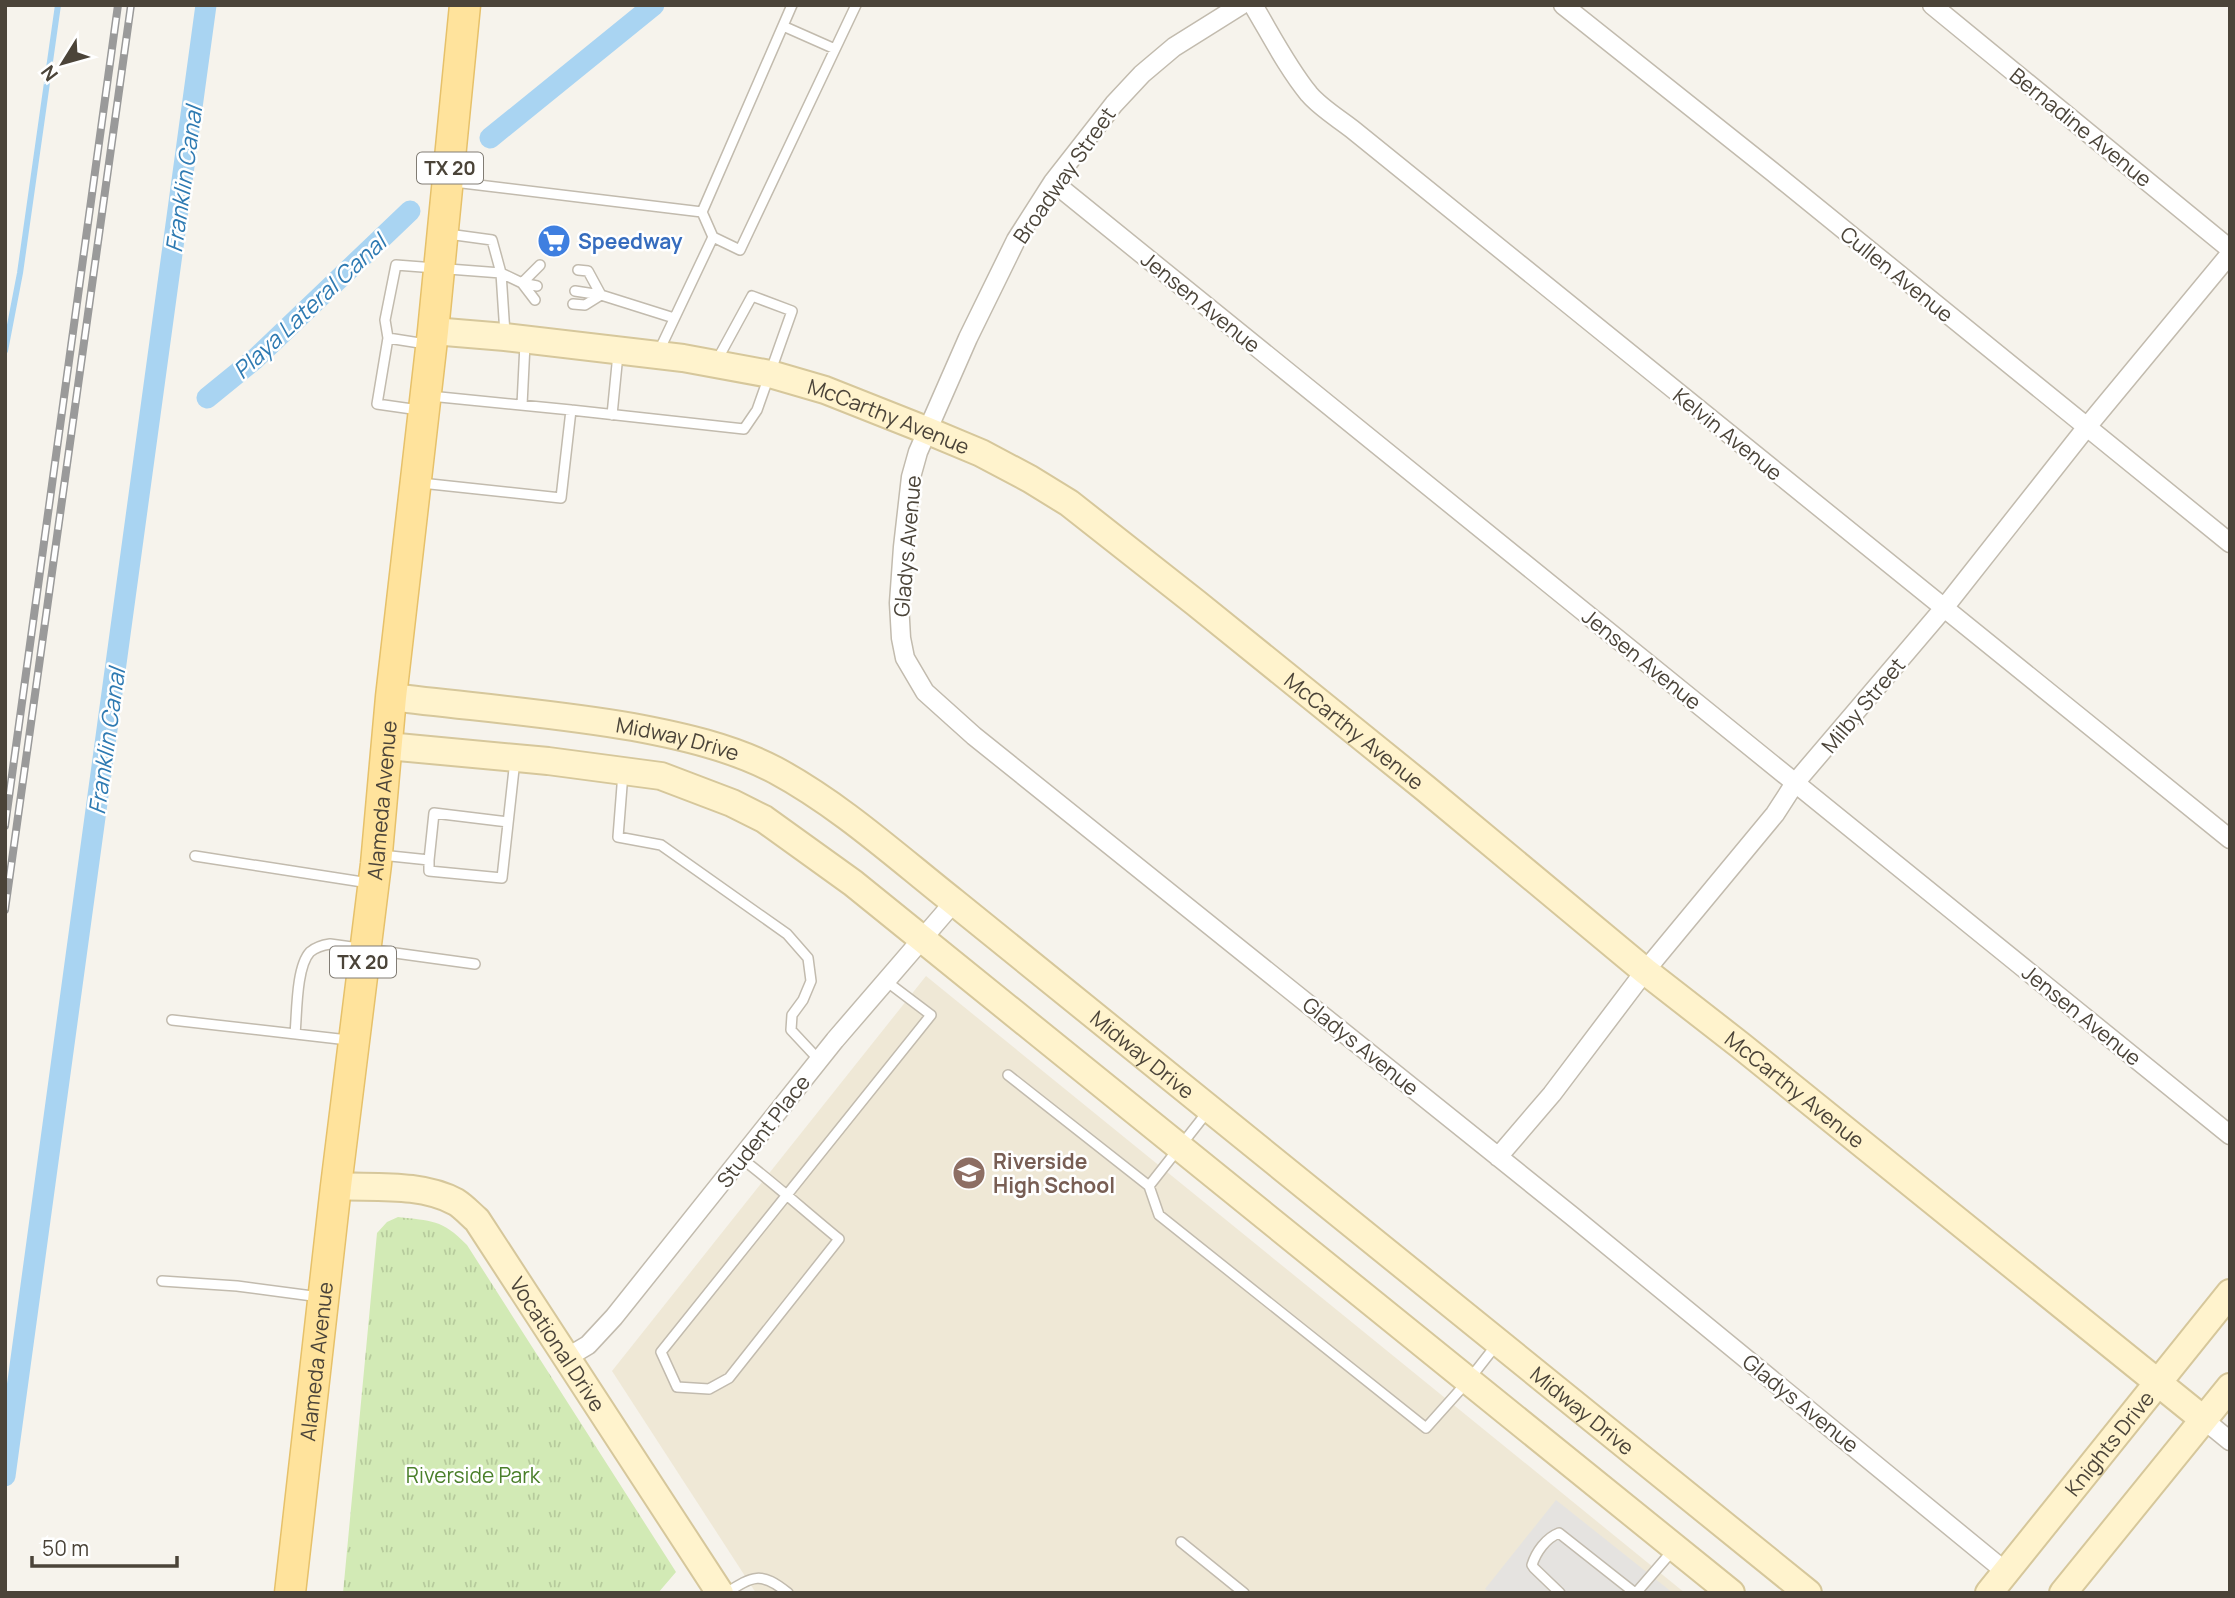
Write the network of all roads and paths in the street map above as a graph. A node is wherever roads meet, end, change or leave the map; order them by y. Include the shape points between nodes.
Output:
1 (465, 5) edge
2 (792, 5) edge
3 (856, 5) edge
4 (1241, 5) edge
5 (1253, 5) edge
6 (1563, 5) edge
7 (1932, 5) edge
8 (783, 26) junction
9 (835, 49) junction
10 (449, 182) junction
11 (1053, 182) junction
12 (702, 212) junction
13 (443, 233) junction
14 (713, 237) junction
15 (2230, 251) edge
16 (540, 265) dead end
17 (439, 269) junction
18 (578, 270) dead end
19 (501, 273) junction
20 (522, 283) junction
21 (537, 286) dead end
22 (575, 291) dead end
23 (601, 295) junction
24 (535, 300) dead end
25 (573, 304) dead end
26 (674, 318) junction
27 (388, 338) junction
28 (432, 338) junction
29 (515, 339) junction
30 (618, 351) junction
31 (657, 355) junction
32 (715, 364) junction
33 (770, 374) junction
34 (425, 403) junction
35 (522, 405) junction
36 (571, 410) junction
37 (612, 415) junction
38 (2086, 428) junction
39 (926, 430) junction
40 (416, 482) junction
41 (2230, 543) edge
42 (1944, 608) junction
43 (391, 697) junction
44 (387, 746) junction
45 (515, 758) junction
46 (624, 771) junction
47 (1796, 783) junction
48 (508, 821) junction
49 (2230, 839) edge
50 (377, 855) junction
51 (195, 856) dead end
52 (429, 860) junction
53 (374, 884) junction
54 (954, 902) junction
55 (922, 941) junction
56 (365, 949) junction
57 (475, 964) dead end
58 (1646, 971) junction
59 (886, 981) junction
60 (172, 1020) dead end
61 (295, 1034) junction
62 (354, 1041) junction
63 (819, 1060) junction
64 (1008, 1075) dead end
65 (1210, 1108) junction
66 (2230, 1135) edge
67 (1178, 1147) junction
68 (1498, 1157) junction
69 (741, 1158) junction
70 (336, 1186) junction
71 (1149, 1186) junction
72 (787, 1196) junction
73 (162, 1281) dead end
74 (2230, 1293) edge
75 (325, 1298) junction
76 (1498, 1342) junction
77 (568, 1357) junction
78 (1468, 1381) junction
79 (2157, 1383) junction
80 (2230, 1387) edge
81 (2203, 1419) junction
82 (2230, 1441) edge
83 (1181, 1542) dead end
84 (1675, 1547) junction
85 (2006, 1572) junction
86 (290, 1593) edge
87 (720, 1593) edge
88 (726, 1593) edge
89 (788, 1593) edge
90 (1244, 1593) edge
91 (1560, 1593) edge
92 (1635, 1593) edge
93 (1731, 1593) edge
94 (1808, 1593) edge
95 (1989, 1593) edge
96 (2063, 1593) edge

1 - 10 main road, Alameda Avenue / TX 20
2 - 8 lane
3 - 9 lane
4 - 11 street, Broadway Street via 1174,47 1142,74
5 - 42 street, Kelvin Avenue via 1292,70 1323,107
6 - 38 street, Cullen Avenue
7 - 15 street, Bernadine Avenue
8 - 9 lane
8 - 12 lane
9 - 14 lane via 740,250
10 - 12 lane
10 - 13 main road, Alameda Avenue / TX 20
11 - 39 street, Broadway Street via 1016,240
11 - 47 street, Jensen Avenue
12 - 14 lane
13 - 17 main road, Alameda Avenue / TX 20
13 - 19 lane via 492,240
14 - 26 lane
15 - 38 street, Milby Street
16 - 20 lane
17 - 19 lane
17 - 27 lane via 396,265 385,320
17 - 28 main road, Alameda Avenue / TX 20
18 - 23 lane via 588,271
19 - 20 lane
19 - 29 lane
20 - 21 lane
20 - 24 lane
22 - 23 lane
23 - 25 lane via 585,305
23 - 26 lane
26 - 31 lane
27 - 28 lane
27 - 34 lane via 377,404
28 - 29 street, McCarthy Avenue
28 - 34 main road, Alameda Avenue / TX 20
29 - 30 street, McCarthy Avenue
29 - 35 lane
30 - 31 street, McCarthy Avenue
30 - 37 lane
31 - 32 street, McCarthy Avenue
32 - 33 street, McCarthy Avenue
32 - 33 lane via 752,296 792,311
33 - 37 lane via 757,410 744,429
33 - 39 street, McCarthy Avenue via 825,390
34 - 35 lane
34 - 40 main road, Alameda Avenue / TX 20
35 - 36 lane
36 - 37 lane
36 - 40 lane via 561,498
38 - 41 street, Cullen Avenue
38 - 42 street, Milby Street
39 - 58 street, McCarthy Avenue via 981,453 1069,503
39 - 68 street, Gladys Avenue via 911,477 899,603 905,657 925,692
40 - 43 main road, Alameda Avenue / TX 20
42 - 47 street, Milby Street
42 - 49 street, Kelvin Avenue
43 - 44 main road, Alameda Avenue / TX 20
43 - 54 street, Midway Drive via 596,721 722,748 816,794
44 - 45 street, Midway Drive
44 - 50 main road, Alameda Avenue / TX 20
45 - 46 street, Midway Drive
45 - 48 lane
46 - 55 street, Midway Drive via 661,776 764,819
46 - 63 lane via 618,837 661,845 787,934 808,958 811,981 792,1015 791,1030
47 - 58 street, Milby Street
47 - 66 street, Jensen Avenue
48 - 52 lane via 434,813
48 - 52 lane via 502,878 429,871
50 - 52 lane
50 - 53 main road, Alameda Avenue / TX 20
51 - 53 lane
53 - 56 main road, Alameda Avenue / TX 20
54 - 55 street, Student Place
54 - 65 street, Midway Drive
55 - 59 street, Student Place
55 - 67 street, Midway Drive
56 - 57 lane
56 - 61 lane via 330,944 312,950 301,975
56 - 62 main road, Alameda Avenue / TX 20
58 - 68 street, Milby Street
58 - 79 street, McCarthy Avenue
59 - 63 street, Student Place
59 - 72 lane via 931,1015
60 - 61 lane
61 - 62 lane
62 - 70 main road, Alameda Avenue / TX 20
63 - 69 street, Student Place
64 - 71 lane
65 - 67 lane
65 - 76 street, Midway Drive
67 - 71 lane
67 - 78 street, Midway Drive
68 - 85 street, Gladys Avenue
69 - 72 lane
69 - 77 street, Student Place via 614,1317 588,1345
70 - 75 main road, Alameda Avenue / TX 20
70 - 77 street, Vocational Drive via 421,1191 458,1204 477,1220
71 - 78 lane via 1159,1215 1426,1428
72 - 72 lane via 661,1352 677,1387 709,1389 729,1378 839,1239
73 - 75 lane
74 - 79 street, Knights Drive
75 - 86 main road, Alameda Avenue / TX 20
76 - 78 lane
76 - 94 street, Midway Drive
77 - 87 street, Vocational Drive
78 - 84 street, Midway Drive
79 - 81 street, McCarthy Avenue
79 - 85 street, Knights Drive
80 - 81 street
81 - 82 street
81 - 96 street
83 - 90 lane
84 - 92 lane
84 - 93 street, Midway Drive
85 - 95 street, Knights Drive
88 - 89 lane via 753,1577 771,1579
91 - 92 lane via 1532,1565 1542,1547 1559,1533

